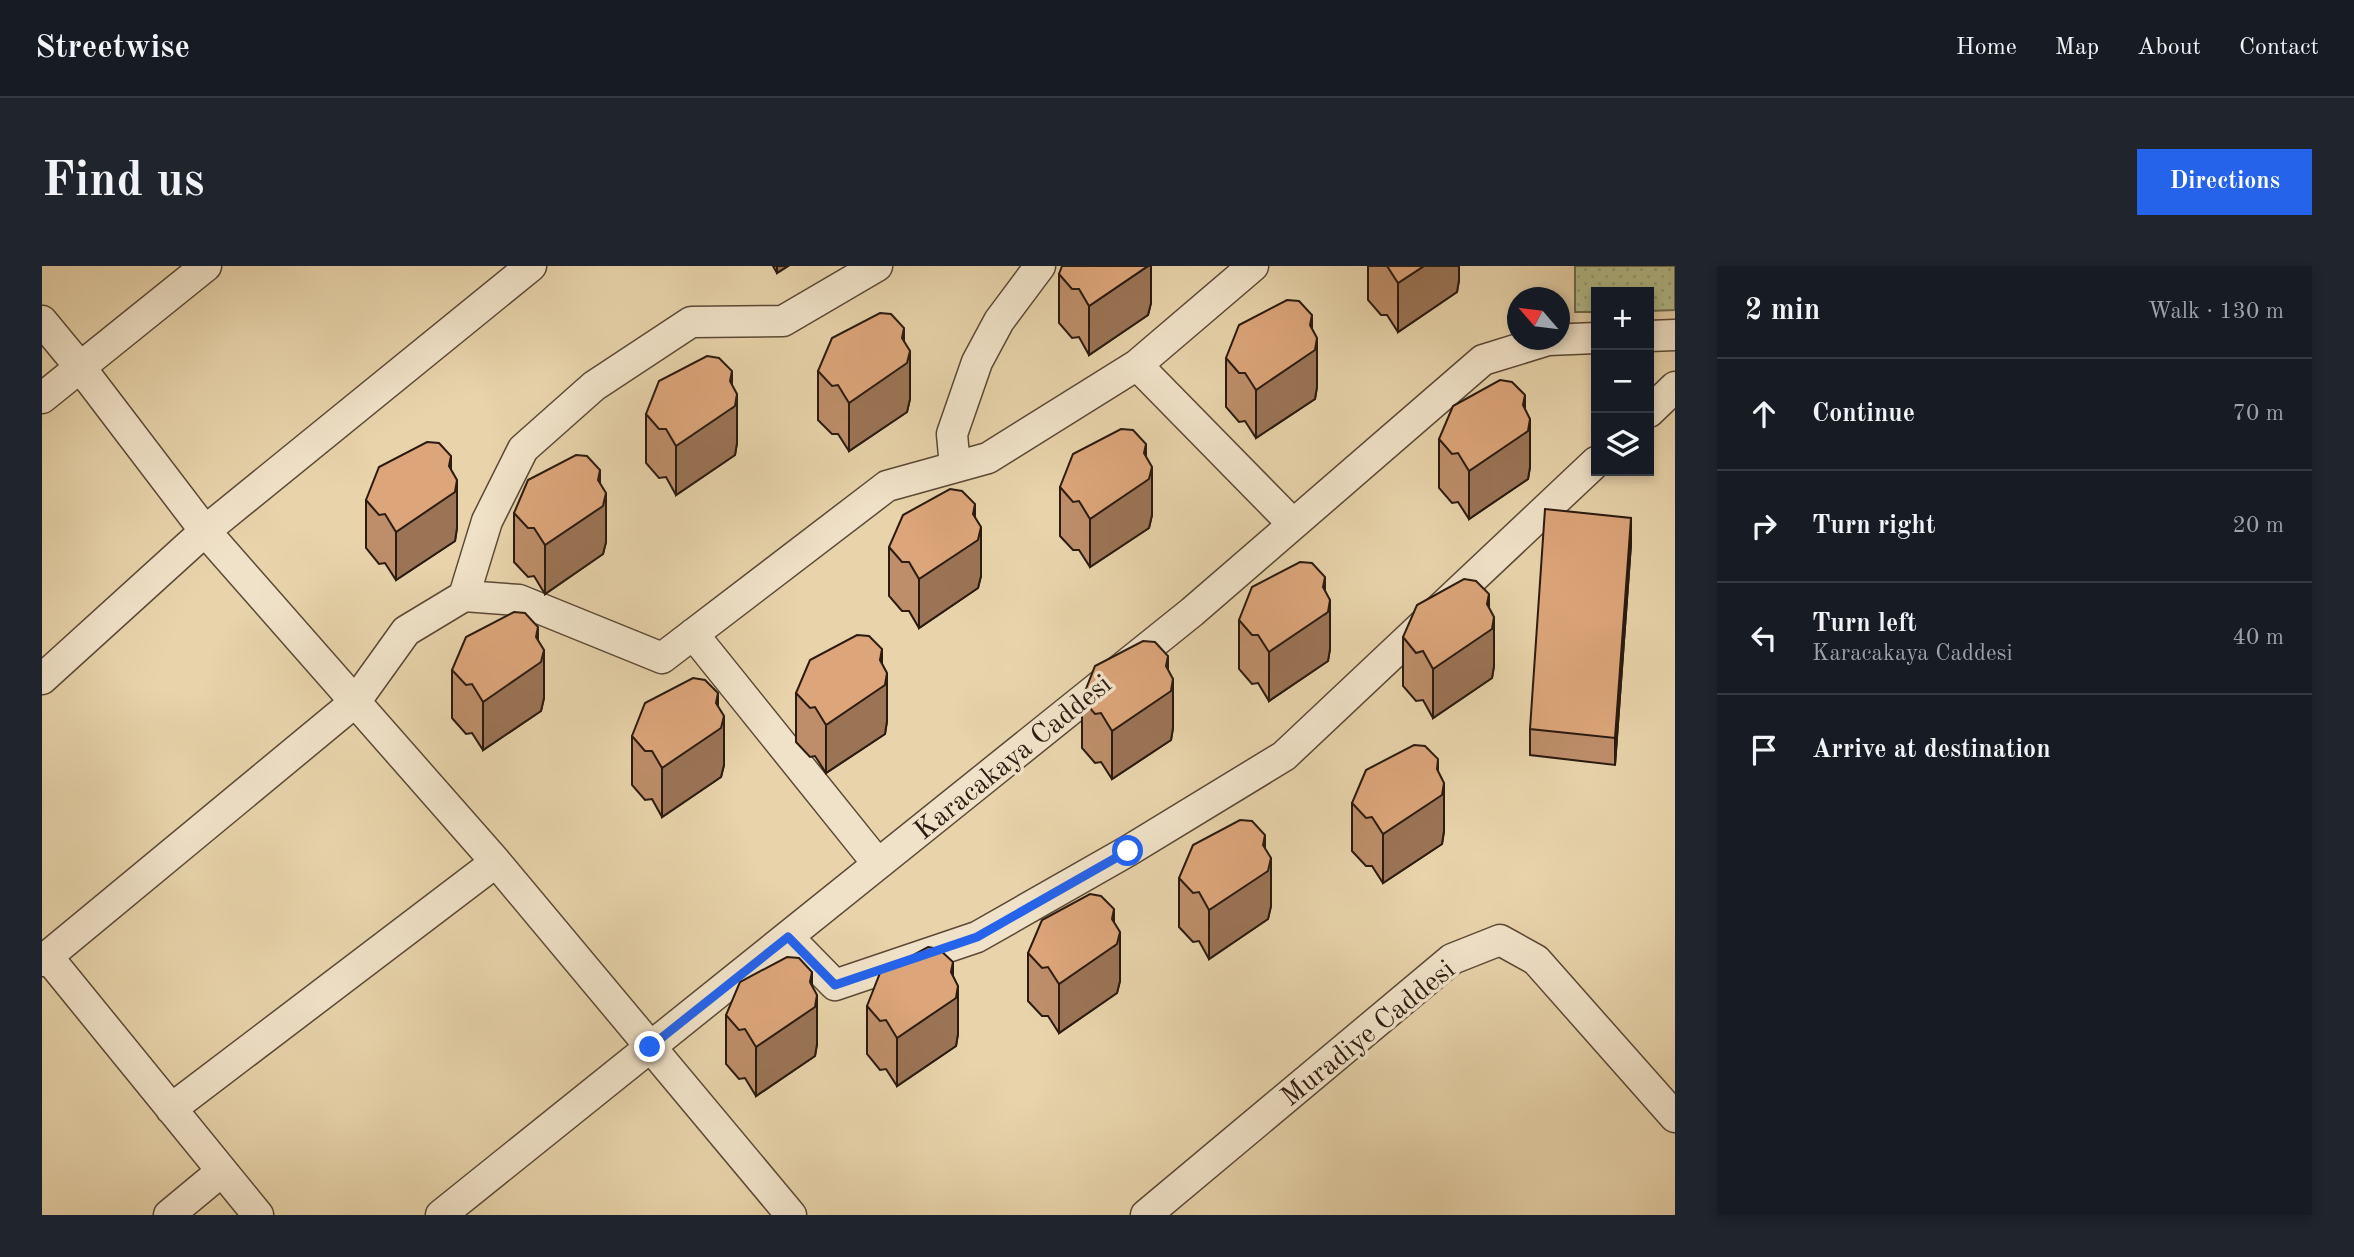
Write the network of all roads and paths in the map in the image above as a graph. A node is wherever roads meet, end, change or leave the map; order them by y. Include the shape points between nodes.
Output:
1 (206, 266) edge
2 (531, 266) edge
3 (877, 266) edge
4 (1040, 266) edge
5 (1253, 266) edge
6 (42, 321) edge
7 (1675, 335) edge
8 (1654, 336) edge
9 (1591, 338) edge
10 (1137, 365) junction
11 (80, 367) junction
12 (1675, 387) edge
13 (42, 398) edge
14 (1654, 407) edge
15 (955, 467) junction
16 (1591, 467) edge
17 (1293, 524) junction
18 (205, 531) junction
19 (464, 596) junction
20 (693, 634) junction
21 (42, 679) edge
22 (355, 702) junction
23 (496, 862) junction
24 (878, 864) junction
25 (788, 937) junction
26 (45, 959) edge
27 (650, 1047) junction
28 (171, 1109) junction
29 (1675, 1117) edge
30 (222, 1171) junction
31 (169, 1215) edge
32 (258, 1215) edge
33 (441, 1215) edge
34 (790, 1215) edge
35 (1146, 1215) edge

1 - 11 street
2 - 18 street
3 - 19 street via 783,321 691,321 594,386 523,449 487,521
4 - 15 street via 999,321 977,362 953,434
5 - 10 street
6 - 11 street
7 - 8 street
9 - 17 street, Karacakaya Caddesi via 1548,340 1483,360
10 - 15 street via 988,458
10 - 17 street
11 - 13 street
11 - 18 street
12 - 14 street
15 - 20 street via 887,486
16 - 25 street via 1284,756 1128,851 977,937 835,985
17 - 24 street, Karacakaya Caddesi via 1192,612
18 - 21 street
18 - 22 street
19 - 20 street via 519,600 662,658
19 - 22 street via 406,631
20 - 24 street
22 - 23 street
22 - 26 street
23 - 27 street
23 - 28 street
24 - 25 street, Karacakaya Caddesi
25 - 27 street, Karacakaya Caddesi
26 - 28 street
27 - 33 street, Karacakaya Caddesi
27 - 34 street
28 - 30 street
29 - 35 street, Muradiye Caddesi via 1536,960 1500,940 1451,959
30 - 31 street
30 - 32 street

